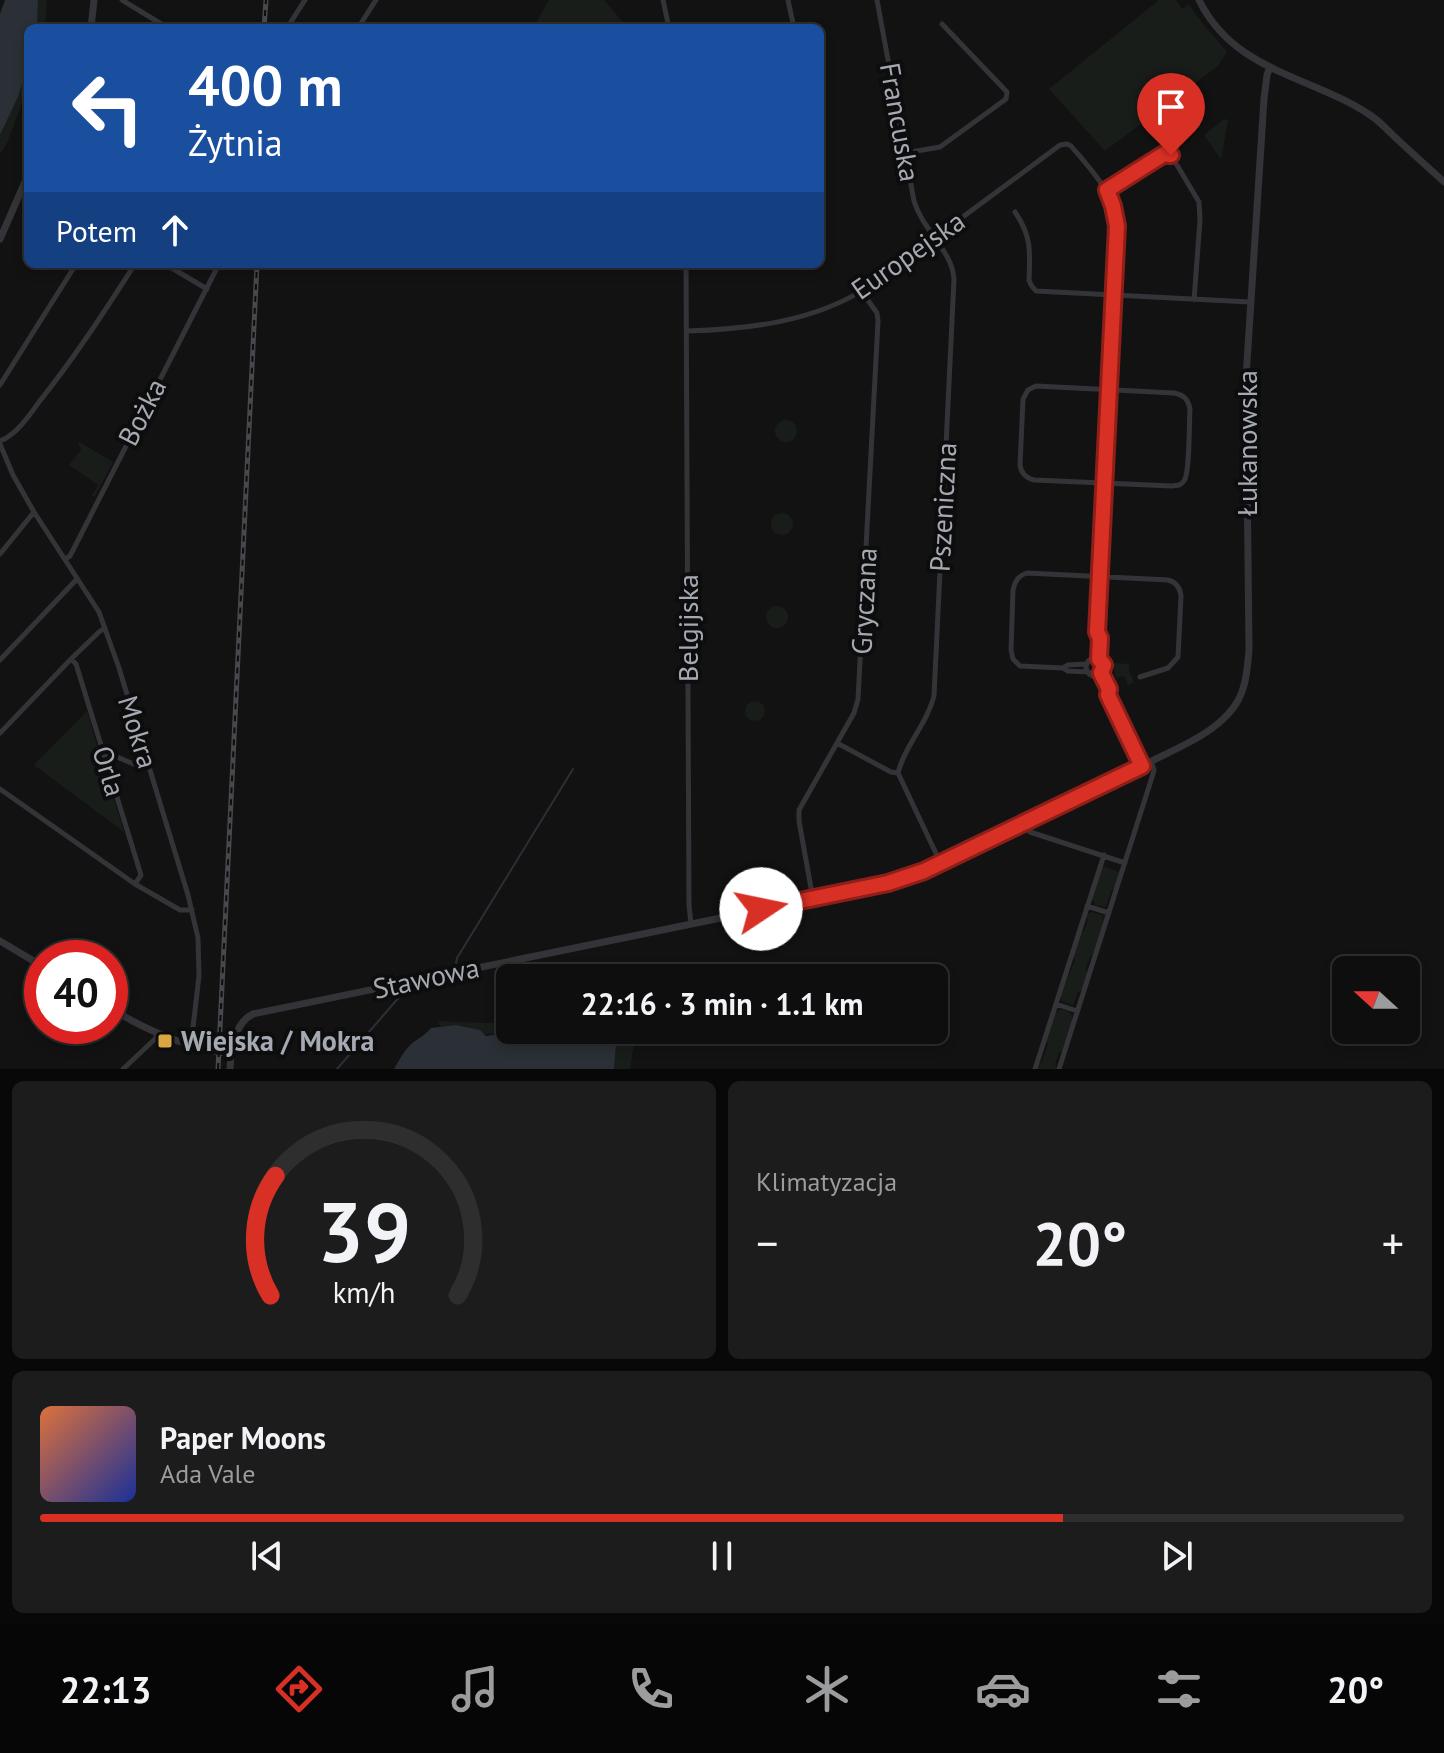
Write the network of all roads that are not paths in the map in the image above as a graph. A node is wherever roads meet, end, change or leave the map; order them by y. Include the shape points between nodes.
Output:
1 (94, 0) edge
2 (122, 0) edge
3 (305, 0) edge
4 (376, 0) edge
5 (663, 0) edge
6 (788, 0) edge
7 (877, 0) edge
8 (1199, 0) edge
9 (91, 24) edge
10 (161, 24) edge
11 (290, 24) edge
12 (361, 24) edge
13 (668, 24) edge
14 (793, 24) edge
15 (942, 24) dead end
16 (1270, 67) junction
17 (905, 153) junction
18 (1444, 182) edge
19 (24, 190) edge
20 (1107, 190) junction
21 (1015, 212) dead end
22 (0, 239) edge
23 (934, 239) junction
24 (132, 268) edge
25 (172, 268) edge
26 (217, 268) edge
27 (686, 268) edge
28 (73, 269) dead end
29 (207, 289) junction
30 (862, 292) junction
31 (1114, 296) junction
32 (1194, 300) junction
33 (1250, 302) junction
34 (687, 331) junction
35 (0, 385) edge
36 (1109, 390) junction
37 (0, 443) edge
38 (1105, 483) junction
39 (34, 512) junction
40 (0, 554) edge
41 (65, 559) junction
42 (1100, 576) junction
43 (77, 579) junction
44 (105, 628) junction
45 (71, 659) junction
46 (1096, 659) junction
47 (0, 660) edge
48 (1087, 664) junction
49 (1063, 668) junction
50 (1095, 674) junction
51 (1140, 677) dead end
52 (0, 733) edge
53 (837, 743) junction
54 (103, 751) junction
55 (1146, 764) junction
56 (148, 766) junction
57 (898, 773) junction
58 (0, 789) edge
59 (1024, 823) junction
60 (1104, 855) junction
61 (1125, 863) junction
62 (941, 864) junction
63 (135, 884) junction
64 (813, 899) junction
65 (1087, 906) junction
66 (192, 910) junction
67 (1109, 913) junction
68 (691, 924) junction
69 (0, 941) edge
70 (24, 955) edge
71 (1056, 1004) junction
72 (1077, 1011) junction
73 (128, 1017) edge
74 (158, 1033) junction
75 (190, 1045) junction
76 (231, 1054) junction
77 (123, 1069) edge
78 (230, 1069) edge
79 (1035, 1069) edge
80 (1059, 1069) edge

1 - 9 street
2 - 10 street
3 - 11 street
4 - 12 street
5 - 13 street
6 - 14 street
7 - 17 street, Francuska
8 - 16 street via 1232,44
15 - 17 street via 1007,92 1006,99 940,147
16 - 18 street via 1374,117
16 - 33 street, Łukanowska
17 - 23 street, Francuska via 916,209
19 - 22 street
20 - 23 street, Europejska via 1064,144
20 - 31 street via 1117,226
20 - 32 street via 1164,154 1173,158 1199,202
21 - 31 street via 1026,228 1029,280 1036,291
23 - 30 street, Europejska
23 - 57 street, Pszeniczna via 951,262 954,279 934,696
24 - 37 street via 76,355
25 - 29 street
26 - 29 street, Bożka
27 - 34 street, Belgijska
28 - 35 street
29 - 41 street, Bożka
30 - 34 street, Europejska via 764,326
30 - 53 street, Gryczana via 878,321 858,699
31 - 32 street
31 - 36 street
32 - 33 street
33 - 55 street, Łukanowska via 1245,685 1217,725
34 - 68 street, Belgijska
36 - 38 street
36 - 38 street via 1177,393 1190,409 1182,483
36 - 38 street via 1030,389 1023,399 1020,465 1034,480
37 - 39 street, Mokra
38 - 42 street
39 - 40 street
39 - 41 street, Mokra
41 - 43 street, Mokra
42 - 46 street
42 - 49 street via 1027,573 1016,581 1013,659 1020,666
42 - 51 street via 1168,580 1180,591 1178,657 1168,668
43 - 44 street, Mokra
43 - 47 street
44 - 45 street
44 - 56 street, Mokra
45 - 52 street
45 - 54 street, Orla
46 - 48 street
46 - 50 street via 1104,665
48 - 49 street
48 - 50 street
49 - 50 street
50 - 55 street
53 - 57 street
53 - 64 street, Gryczana via 799,813
54 - 56 street
54 - 63 street, Orla via 141,875
55 - 59 street, Stawowa
55 - 61 street via 1154,770
56 - 66 street, Mokra
57 - 62 street
58 - 63 street
59 - 60 street via 1030,832
59 - 62 street, Stawowa
60 - 61 street
60 - 65 street
61 - 67 street
62 - 64 street, Stawowa via 888,883
63 - 66 street via 180,910
64 - 68 street, Stawowa
65 - 67 street
65 - 71 street
66 - 75 street, Mokra via 200,969
67 - 72 street
68 - 76 street, Stawowa via 253,1014 241,1024
69 - 70 street
71 - 72 street
71 - 79 street
72 - 80 street
73 - 74 street
74 - 75 street
74 - 77 street
75 - 76 street
76 - 78 street, Stawowa

